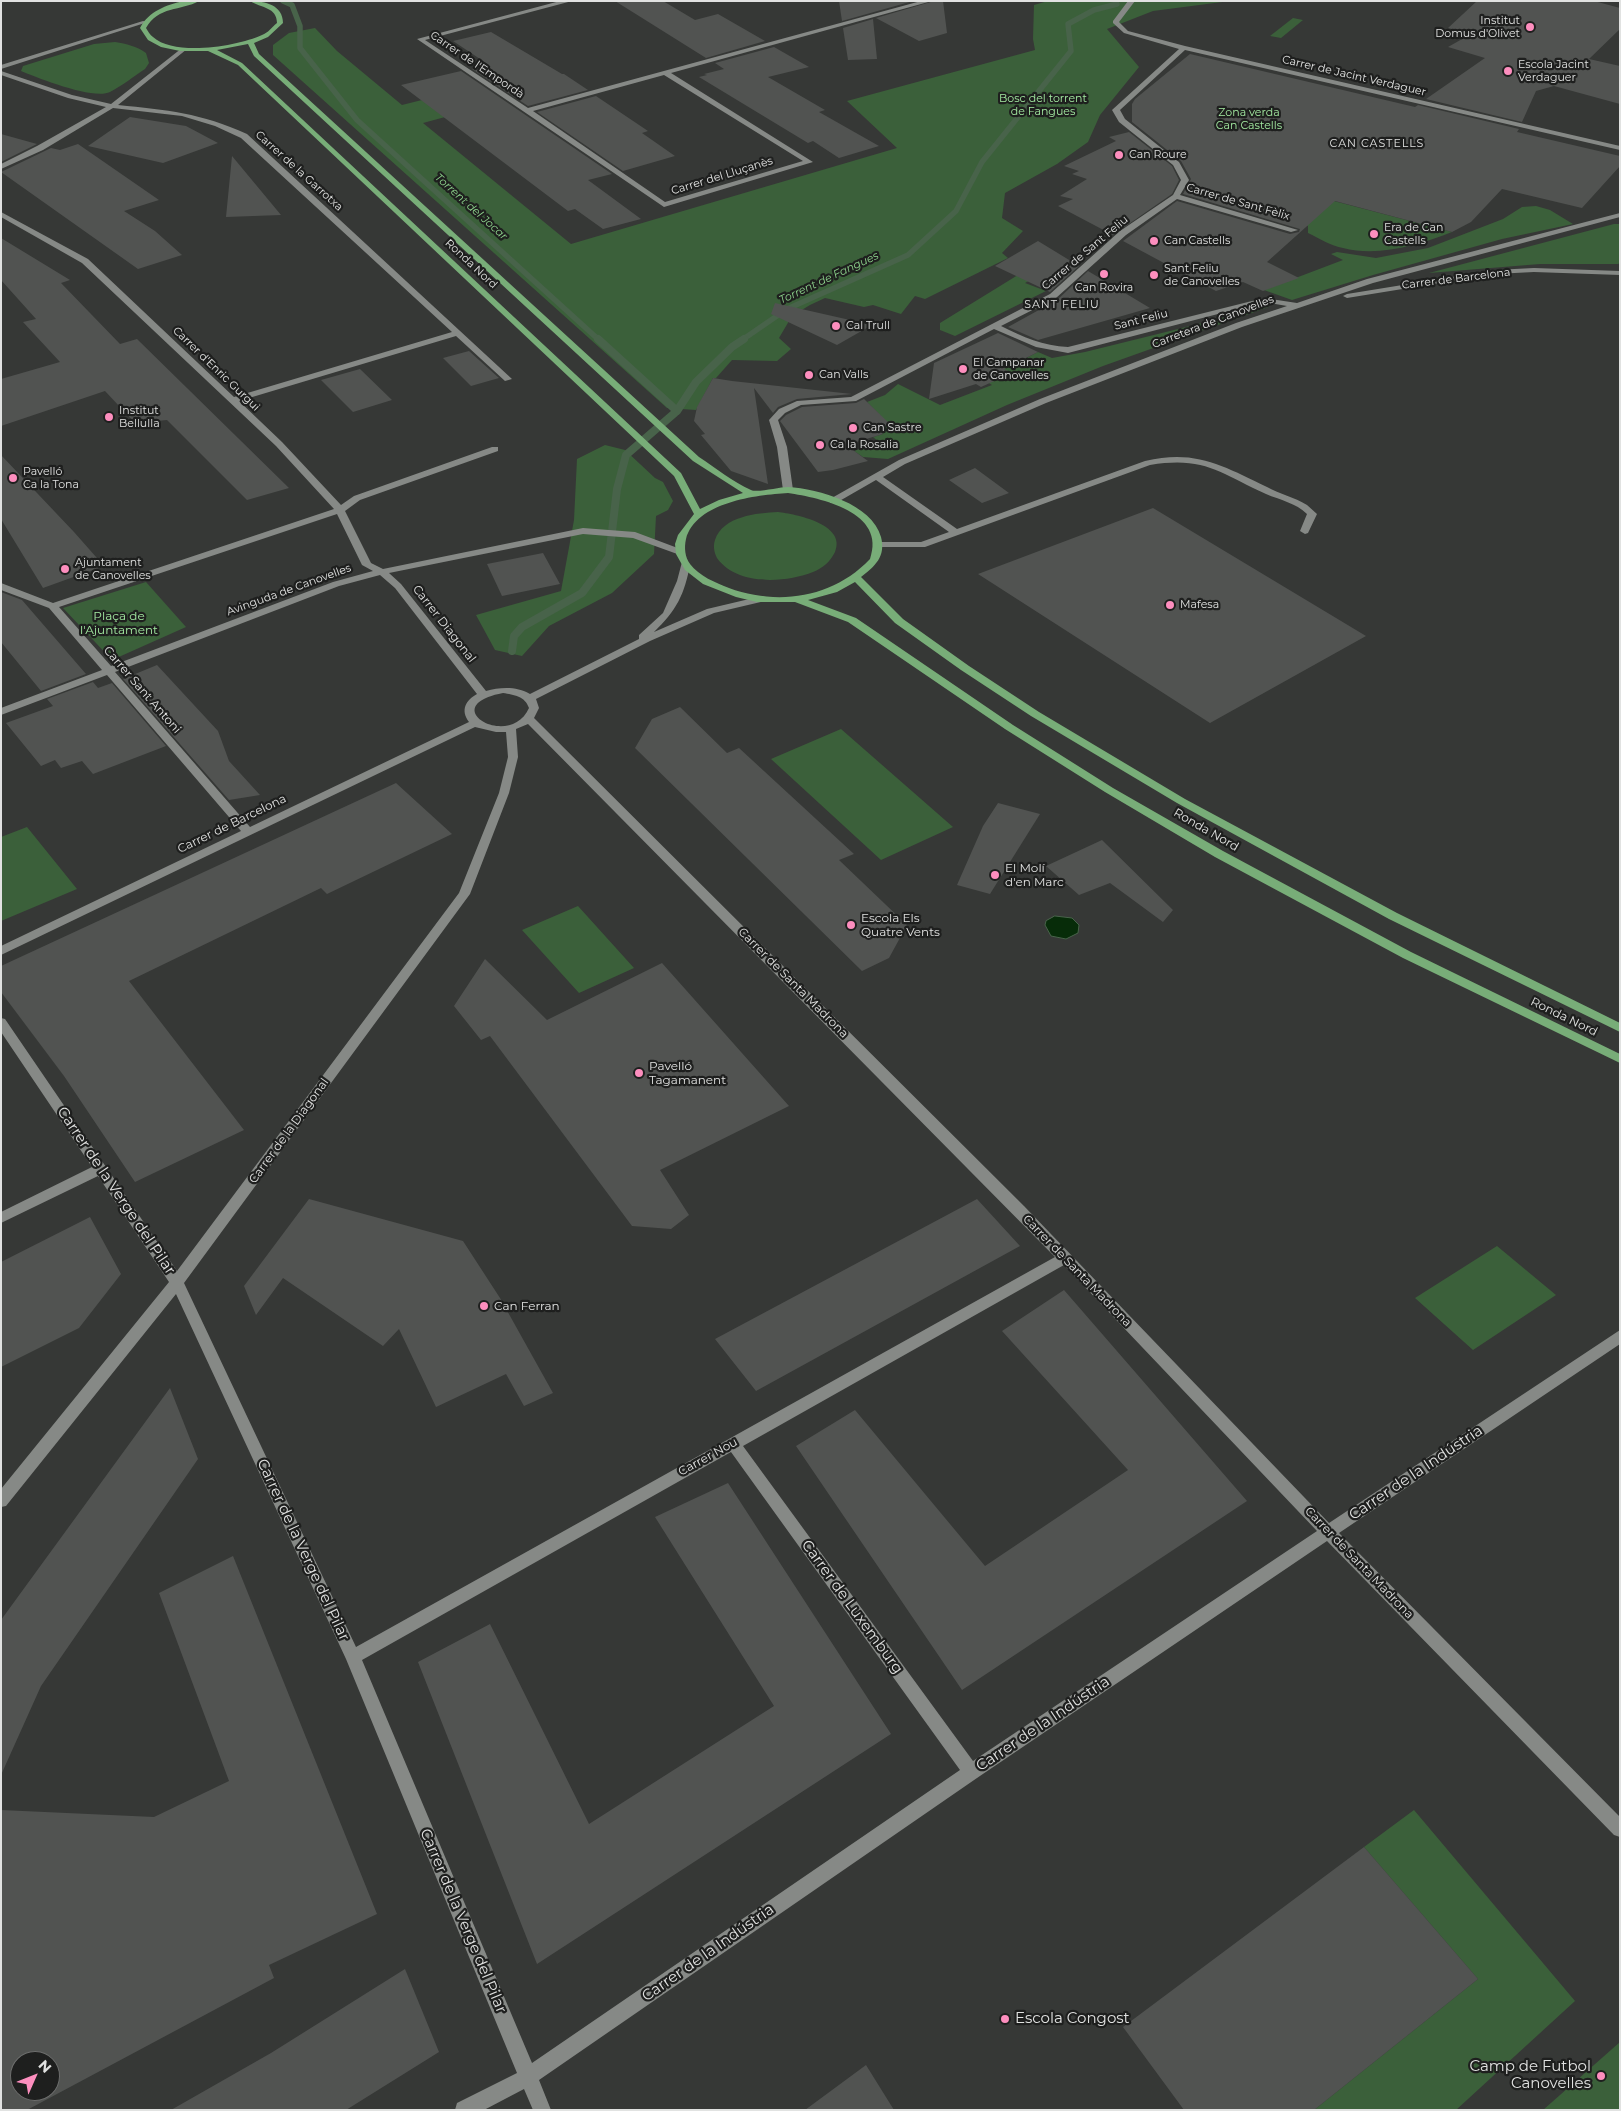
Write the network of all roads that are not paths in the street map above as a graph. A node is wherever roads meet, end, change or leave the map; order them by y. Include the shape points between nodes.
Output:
1 (164, 1) edge
2 (196, 1) edge
3 (569, 1) edge
4 (929, 1) edge
5 (1132, 1) edge
6 (258, 2) edge
7 (164, 10) junction
8 (145, 22) junction
9 (250, 42) junction
10 (184, 48) junction
11 (1184, 48) junction
12 (210, 49) junction
13 (1, 67) edge
14 (666, 72) junction
15 (1, 73) edge
16 (112, 106) junction
17 (527, 110) junction
18 (1620, 148) edge
19 (1, 167) edge
20 (1176, 196) junction
21 (1, 214) edge
22 (1620, 215) edge
23 (1294, 230) dead end
24 (1620, 273) edge
25 (1295, 305) junction
26 (994, 326) junction
27 (456, 332) junction
28 (508, 380) dead end
29 (232, 400) junction
30 (495, 449) dead end
31 (876, 476) junction
32 (788, 490) junction
33 (751, 494) junction
34 (833, 501) junction
35 (340, 510) junction
36 (698, 514) junction
37 (1305, 531) dead end
38 (956, 533) junction
39 (877, 545) junction
40 (680, 552) junction
41 (686, 564) junction
42 (382, 572) junction
43 (856, 578) junction
44 (1, 586) edge
45 (762, 600) junction
46 (795, 600) junction
47 (52, 606) junction
48 (634, 645) junction
49 (109, 671) junction
50 (484, 695) junction
51 (530, 698) junction
52 (1, 712) edge
53 (529, 719) junction
54 (475, 723) junction
55 (511, 728) junction
56 (248, 832) junction
57 (1, 951) edge
58 (1, 1022) edge
59 (1620, 1028) edge
60 (1620, 1059) edge
61 (100, 1169) junction
62 (1, 1218) edge
63 (1065, 1258) junction
64 (177, 1282) junction
65 (1620, 1336) edge
66 (733, 1443) junction
67 (1, 1501) edge
68 (1328, 1532) junction
69 (353, 1657) junction
70 (971, 1772) junction
71 (1620, 1829) edge
72 (528, 2077) junction
73 (464, 2110) edge
74 (542, 2110) edge

1 - 7 main road
2 - 7 main road
3 - 17 street, Carrer de l'Empordà via 420,39
4 - 14 street
5 - 11 street, Carrer de Jacint Verdaguer via 1114,22 1126,32
6 - 9 main road via 275,9 280,23 268,35
7 - 8 main road
8 - 10 main road via 145,36 156,43
8 - 13 street
9 - 12 main road
9 - 33 main road, Ronda Nord via 256,55 696,459
10 - 12 main road
10 - 16 street
11 - 18 street, Carrer de Jacint Verdaguer
11 - 20 street via 1116,110 1122,120 1176,164 1185,180
12 - 36 main road, Ronda Nord via 240,64 678,475
14 - 17 street
14 - 17 street, Carrer del Lluçanès via 809,162 664,205
15 - 16 street, Carrer de la Garrotxa via 70,97
16 - 19 street
16 - 27 street, Carrer de la Garrotxa via 182,114 218,124 244,136
20 - 23 street, Carrer de Sant Fèlix
20 - 26 street, Carrer de Sant Feliu via 1123,233 1053,296
21 - 29 street, Carrer d'Enric Gurgui via 85,261
22 - 25 street, Carretera de Canovelles via 1370,281
24 - 25 street, Carrer de Barcelona via 1495,272
25 - 26 street, Sant Feliu via 1264,300 1068,350 1038,346
25 - 31 street, Carretera de Canovelles via 1043,401
26 - 32 street, Carrer de Sant Feliu via 854,399 793,403 782,409 772,420 782,447
27 - 28 street, Carrer de la Garrotxa
27 - 29 street
29 - 35 street, Carrer d'Enric Gurgui via 279,444
30 - 35 street via 357,498
31 - 34 street, Carretera de Canovelles
31 - 38 street
32 - 33 main road
32 - 34 main road
33 - 36 main road via 720,502
34 - 39 main road via 843,503 865,518 877,536
35 - 42 street, Carrer d'Enric Gurgui via 367,565
35 - 47 street
36 - 40 main road via 683,533
37 - 38 street via 1312,514 1307,508 1225,469 1204,462 1170,459 1148,463
38 - 39 street via 922,546
39 - 43 main road via 874,561
40 - 41 main road
40 - 42 street, Avinguda de Canovelles via 630,534 583,531
41 - 45 main road via 705,582 733,594
41 - 48 street via 682,582 667,614
42 - 49 street, Avinguda de Canovelles via 336,584
42 - 50 street, Carrer Diagonal via 398,586
43 - 46 main road via 832,592
43 - 59 main road, Ronda Nord via 899,621 965,668 1181,801 1392,916
44 - 47 street, Carrer Sant Antoni
45 - 46 main road
45 - 48 street via 711,611
46 - 60 main road, Ronda Nord via 852,620 1009,727 1219,854 1407,955
47 - 49 street, Carrer Sant Antoni
48 - 51 street
49 - 52 street, Avinguda de Canovelles
49 - 56 street, Carrer Sant Antoni
50 - 51 street via 503,690
50 - 54 street via 470,706 470,717
51 - 53 street via 534,711
53 - 55 street
53 - 63 street, Carrer de Santa Madrona
54 - 55 street via 492,729
54 - 56 street, Carrer de Barcelona
55 - 64 street, Carrer de la Diagonal via 513,757 504,794 464,894
56 - 57 street, Carrer de Barcelona
58 - 61 street, Carrer de la Verge del Pilar
61 - 62 street
61 - 64 street, Carrer de la Verge del Pilar
63 - 66 street, Carrer Nou
63 - 68 street, Carrer de Santa Madrona
64 - 67 street, Carrer de la Diagonal
64 - 69 street, Carrer de la Verge del Pilar
65 - 68 street, Carrer de la Indústria
66 - 69 street, Carrer Nou
66 - 70 street, Carrer de Luxemburg
68 - 70 street, Carrer de la Indústria
68 - 71 street, Carrer de Santa Madrona
69 - 72 street, Carrer de la Verge del Pilar
70 - 72 street, Carrer de la Indústria
72 - 73 street, Carrer de la Indústria
72 - 74 street, Carrer de la Verge del Pilar

